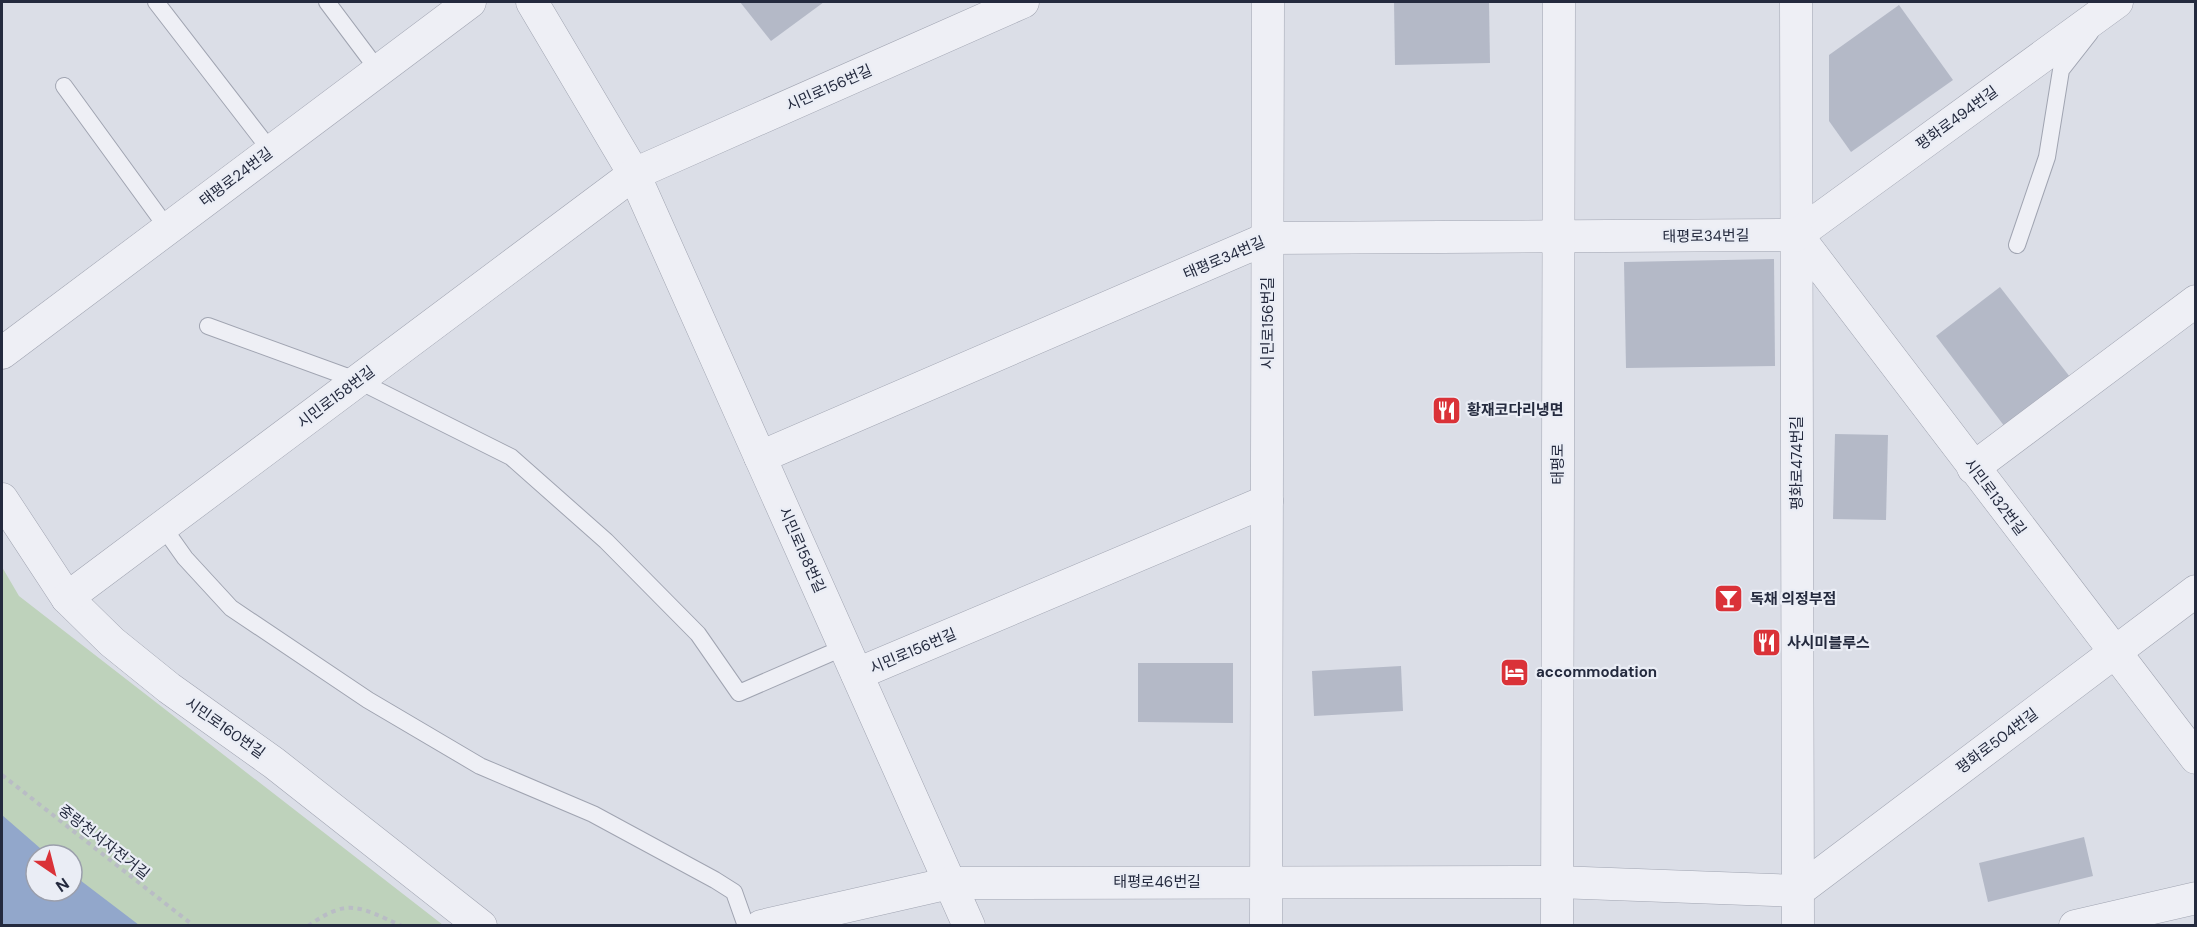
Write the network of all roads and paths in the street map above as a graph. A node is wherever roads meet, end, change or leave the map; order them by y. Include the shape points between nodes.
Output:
1 (156, 2) edge
2 (327, 2) edge
3 (470, 2) edge
4 (532, 2) edge
5 (1023, 2) edge
6 (1268, 2) edge
7 (1559, 2) edge
8 (1796, 2) edge
9 (2114, 2) edge
10 (378, 70) junction
11 (64, 86) dead end
12 (271, 151) junction
13 (634, 174) junction
14 (168, 229) junction
15 (1797, 235) junction
16 (1559, 237) junction
17 (1268, 238) junction
18 (2017, 245) dead end
19 (2196, 301) edge
20 (207, 326) dead end
21 (2, 353) edge
22 (358, 381) junction
23 (760, 457) junction
24 (1973, 468) junction
25 (2, 499) edge
26 (1267, 501) junction
27 (163, 527) junction
28 (2196, 591) edge
29 (67, 598) junction
30 (2115, 653) junction
31 (851, 661) junction
32 (2196, 758) edge
33 (2, 775) edge
34 (1267, 882) junction
35 (1557, 882) junction
36 (950, 883) junction
37 (1798, 891) junction
38 (2196, 898) edge
39 (2134, 919) edge
40 (793, 922) edge
41 (194, 926) edge
42 (308, 926) edge
43 (402, 926) edge
44 (481, 926) edge
45 (746, 926) edge
46 (761, 926) edge
47 (969, 926) edge
48 (1266, 926) edge
49 (1557, 926) edge
50 (1798, 926) edge
51 (2075, 926) edge

1 - 12 lane
2 - 10 lane
3 - 10 street, 태평로24번길
4 - 13 street, 시민로158번길
5 - 13 street, 시민로156번길
6 - 17 street, 시민로156번길
7 - 16 street, 태평로
8 - 15 street, 평화로474번길
9 - 15 street, 평화로494번길
9 - 18 lane via 2061,70 2047,157
10 - 12 street, 태평로24번길
11 - 14 lane
12 - 14 street, 태평로24번길
13 - 22 street, 시민로158번길
13 - 23 street, 시민로158번길
14 - 21 street, 태평로24번길
15 - 16 street, 태평로34번길
15 - 24 street, 시민로132번길
15 - 37 street, 평화로474번길
16 - 17 street, 태평로34번길
16 - 35 street, 태평로
17 - 23 street, 태평로34번길
17 - 26 street, 시민로156번길
19 - 24 street
20 - 22 lane
22 - 27 street, 시민로158번길
22 - 31 lane via 511,458 606,541 698,634 739,693
23 - 31 street, 시민로158번길
24 - 30 street, 시민로132번길
25 - 29 street, 시민로160번길
26 - 31 street, 시민로156번길
26 - 34 street, 시민로156번길
27 - 29 street, 시민로158번길
27 - 45 lane via 231,609 368,700 480,766 593,814 734,892
28 - 30 street, 평화로504번길
29 - 44 street, 시민로160번길 via 112,642 169,688 274,762
30 - 32 street, 시민로132번길
30 - 37 street, 평화로504번길
31 - 36 street, 시민로158번길
33 - 41 path, 중랑천서자전거길
34 - 35 street, 태평로46번길
34 - 36 street, 태평로46번길
34 - 48 street, 시민로156번길
35 - 37 street, 태평로46번길
35 - 49 street, 태평로
36 - 40 street, 태평로46번길
36 - 47 street, 시민로158번길
37 - 50 street, 평화로474번길
38 - 39 street
39 - 51 street
40 - 46 street, 태평로46번길
42 - 43 path via 342,907 363,909

